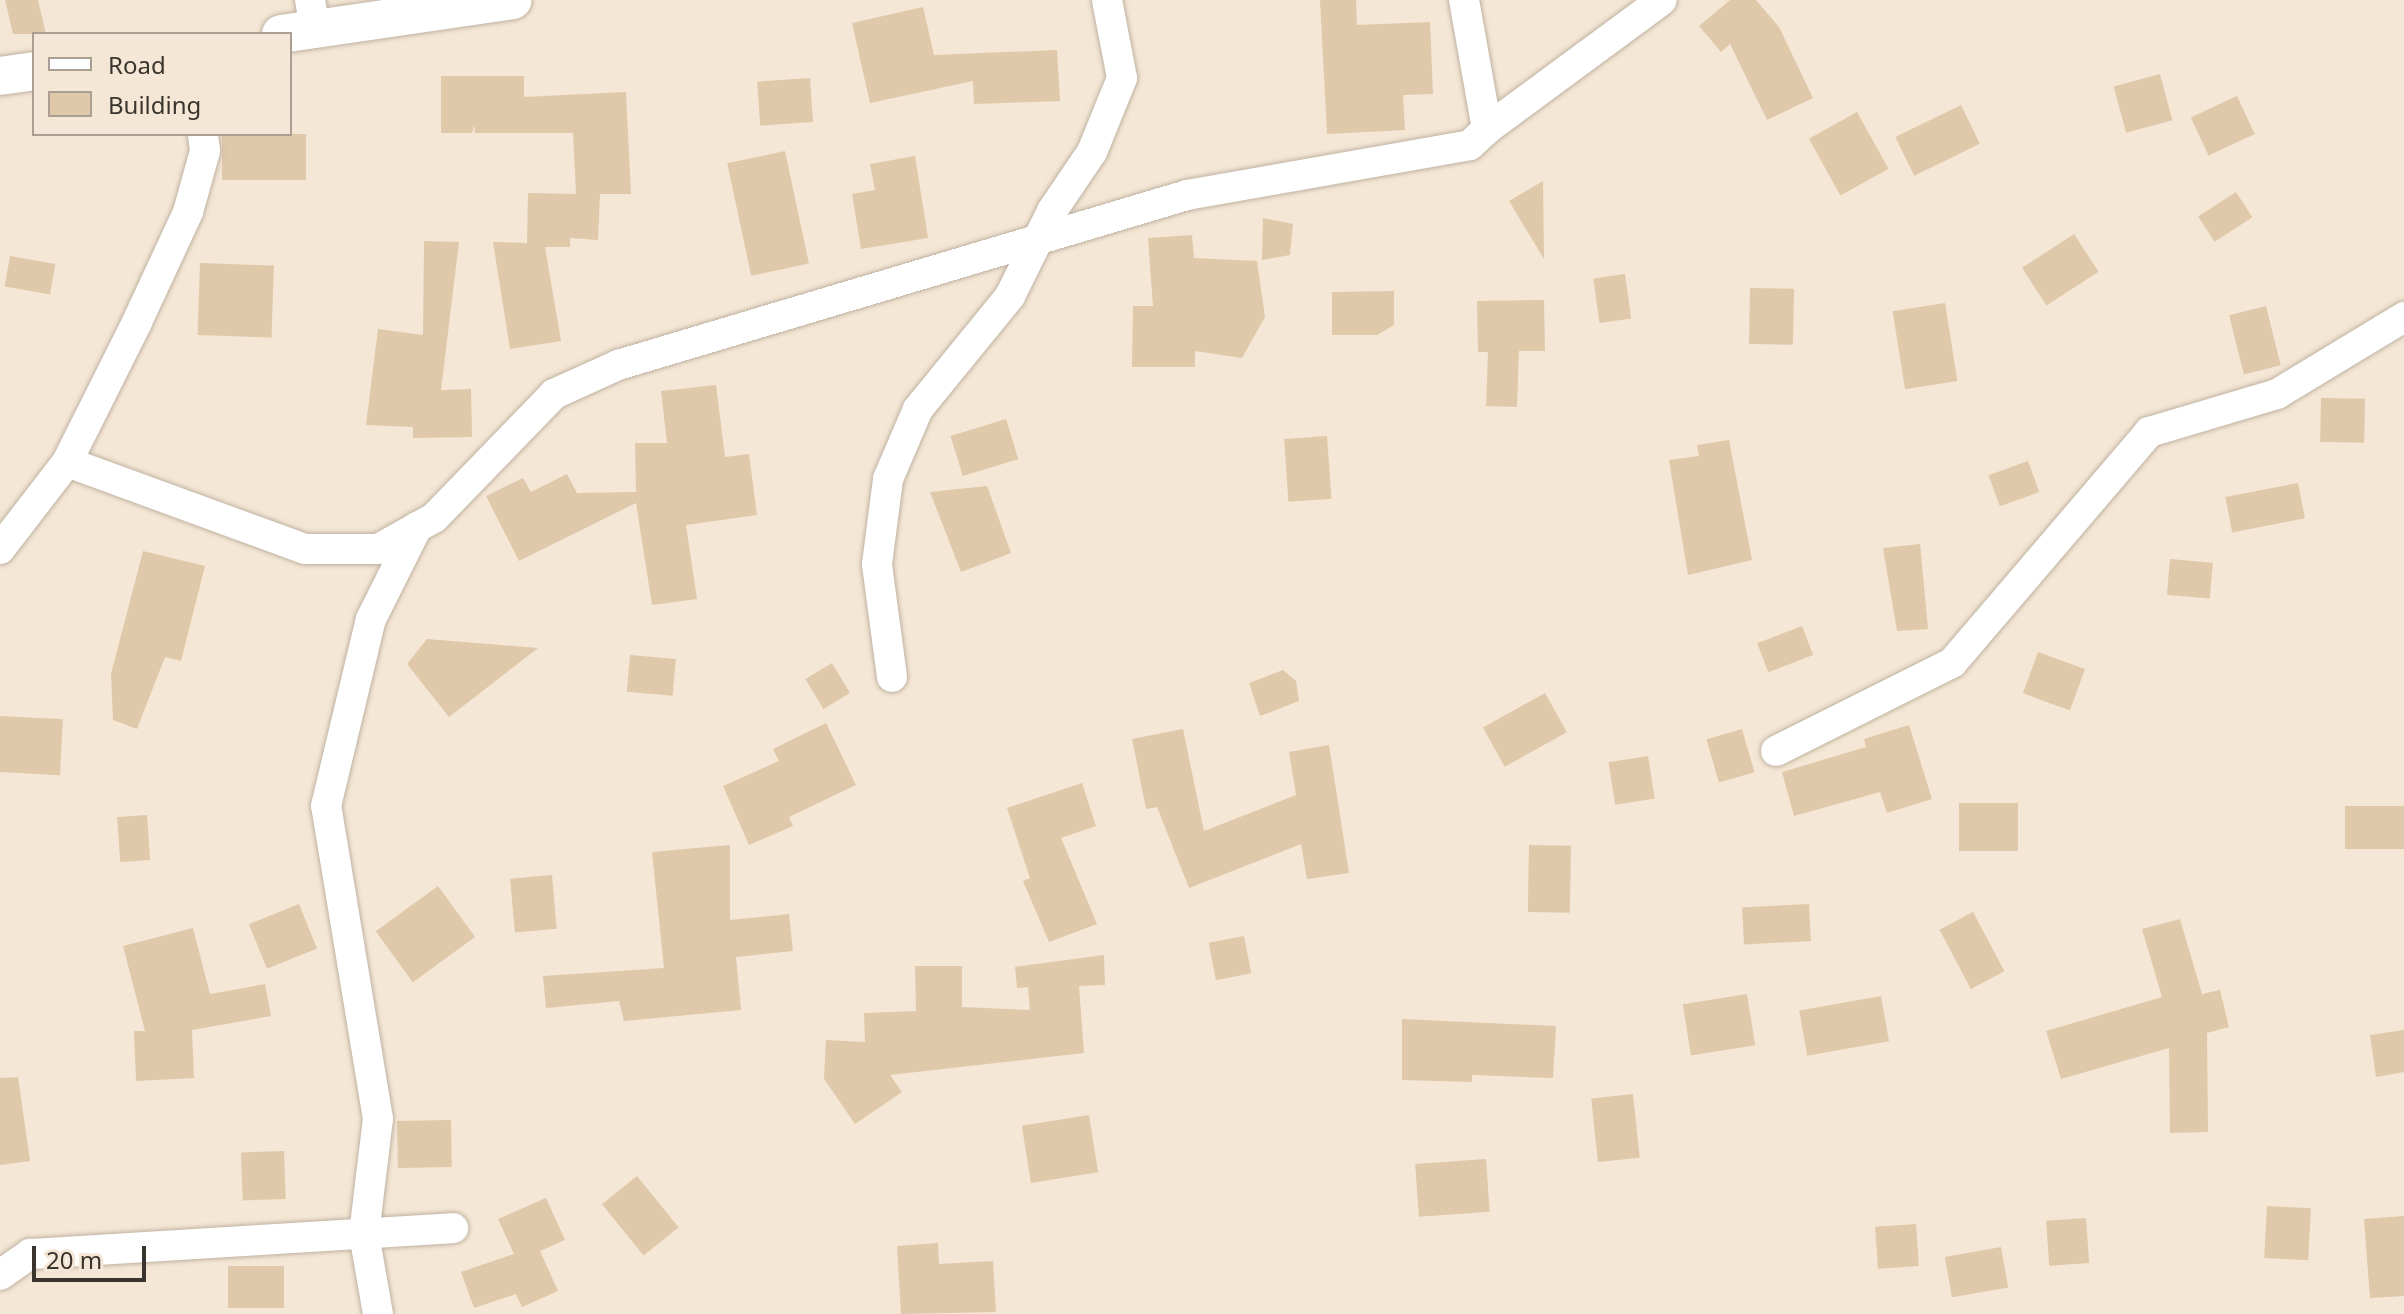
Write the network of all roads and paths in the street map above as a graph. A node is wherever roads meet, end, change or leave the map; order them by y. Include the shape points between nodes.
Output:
1 (513, 0) edge
2 (1107, 0) edge
3 (1464, 0) edge
4 (1662, 0) edge
5 (302, 21) edge
6 (32, 71) edge
7 (0, 76) edge
8 (1487, 129) junction
9 (203, 136) edge
10 (1039, 238) junction
11 (2404, 317) edge
12 (67, 462) junction
13 (417, 527) junction
14 (0, 549) edge
15 (892, 677) dead end
16 (1776, 751) dead end
17 (453, 1228) dead end
18 (364, 1234) junction
19 (0, 1275) edge
20 (378, 1314) edge

1 - 5 street
2 - 10 street via 1122,78 1092,152
3 - 8 street
4 - 8 street
6 - 7 street
8 - 10 street via 1470,145 1187,195
9 - 12 street via 205,151 188,212
10 - 13 street via 592,376 554,394 434,518
10 - 15 street via 1010,296 918,409 888,479 877,564
11 - 16 street via 2277,394 2149,432 1952,663
12 - 13 street via 305,549 378,549
12 - 14 street
13 - 18 street via 371,619 326,806 378,1119
17 - 18 street
18 - 19 street via 30,1254
18 - 20 street

